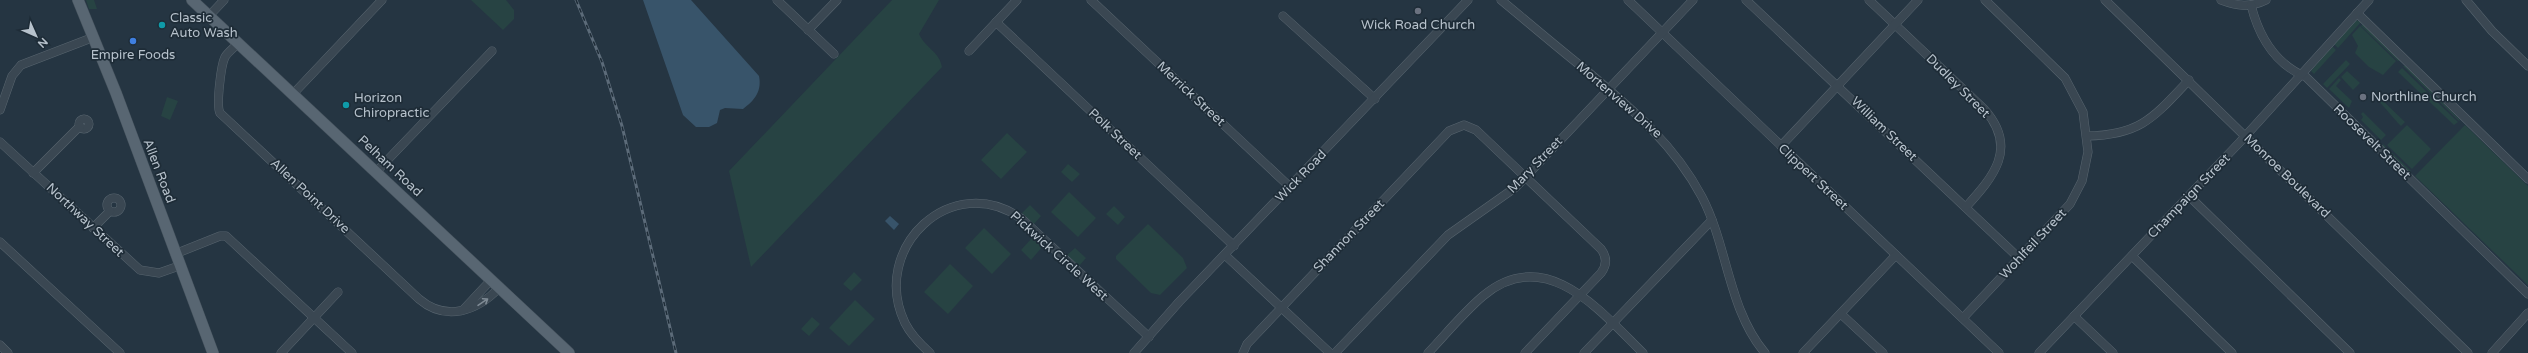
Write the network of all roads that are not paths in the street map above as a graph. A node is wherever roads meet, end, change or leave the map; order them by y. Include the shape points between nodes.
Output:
1 (78, 0) edge
2 (192, 0) edge
3 (224, 0) edge
4 (382, 0) edge
5 (777, 0) edge
6 (837, 0) edge
7 (1017, 0) edge
8 (1091, 0) edge
9 (1468, 0) edge
10 (1501, 0) edge
11 (1628, 0) edge
12 (1693, 0) edge
13 (1746, 0) edge
14 (1869, 0) edge
15 (1918, 0) edge
16 (1985, 0) edge
17 (2105, 0) edge
18 (2221, 0) edge
19 (2266, 0) edge
20 (2369, 0) edge
21 (2466, 0) edge
22 (2251, 6) junction
23 (2357, 13) junction
24 (209, 16) junction
25 (1282, 16) dead end
26 (996, 22) junction
27 (1895, 25) junction
28 (808, 30) junction
29 (1662, 32) junction
30 (94, 37) junction
31 (238, 44) junction
32 (492, 50) dead end
33 (969, 51) dead end
34 (834, 54) dead end
35 (2528, 66) edge
36 (2301, 75) junction
37 (2188, 80) junction
38 (1838, 85) junction
39 (1608, 88) junction
40 (293, 94) junction
41 (1374, 99) junction
42 (0, 110) edge
43 (80, 126) dead end
44 (2087, 136) junction
45 (2246, 136) junction
46 (0, 142) edge
47 (1781, 146) junction
48 (376, 172) junction
49 (33, 173) junction
50 (1525, 176) junction
51 (2528, 179) edge
52 (1290, 187) junction
53 (2189, 196) junction
54 (1966, 207) junction
55 (110, 211) dead end
56 (1712, 220) junction
57 (93, 228) junction
58 (0, 242) edge
59 (1234, 246) junction
60 (175, 254) junction
61 (1225, 255) junction
62 (1896, 255) junction
63 (2132, 256) junction
64 (2020, 259) junction
65 (179, 266) junction
66 (495, 284) junction
67 (338, 292) dead end
68 (1581, 294) junction
69 (2528, 294) edge
70 (1281, 308) junction
71 (2528, 313) edge
72 (1841, 314) junction
73 (2074, 316) junction
74 (314, 318) junction
75 (1963, 318) junction
76 (1612, 323) junction
77 (1149, 337) junction
78 (0, 345) edge
79 (8, 353) edge
80 (120, 353) edge
81 (213, 353) edge
82 (281, 353) edge
83 (352, 353) edge
84 (568, 353) edge
85 (930, 353) edge
86 (1134, 353) edge
87 (1243, 353) edge
88 (1330, 353) edge
89 (1335, 353) edge
90 (1428, 353) edge
91 (1525, 353) edge
92 (1584, 353) edge
93 (1643, 353) edge
94 (1764, 353) edge
95 (1803, 353) edge
96 (1882, 353) edge
97 (2000, 353) edge
98 (2039, 353) edge
99 (2113, 353) edge
100 (2232, 353) edge
101 (2350, 353) edge
102 (2468, 353) edge
103 (2492, 353) edge

1 - 30 main road, Allen Road
2 - 24 main road, Pelham Road
3 - 24 street
4 - 40 street
5 - 28 street
6 - 28 street
7 - 26 street
8 - 52 street, Merrick Street
9 - 41 street, Wick Road
10 - 39 street, Mortenview Drive
11 - 29 street, Clippert Street
12 - 29 street, Mary Street
13 - 38 street, William Street
14 - 27 street, Dudley Street
15 - 27 street
16 - 44 street, Wohlfeil Street via 2065,78 2083,112
17 - 37 street, Monroe Boulevard
18 - 22 street via 2239,6
19 - 22 street
20 - 23 street, Champaign Street
21 - 35 street via 2492,31
22 - 36 street, Roosevelt Street via 2256,26 2263,39 2292,70
23 - 36 street, Champaign Street
23 - 51 street
24 - 31 main road, Pelham Road
25 - 41 street
26 - 33 street
26 - 59 street, Polk Street
27 - 38 street
27 - 54 street, Dudley Street via 1984,109 1996,128 2000,148 1997,168
28 - 34 street
29 - 39 street, Mary Street
29 - 47 street, Clippert Street
30 - 42 street via 21,65 12,76
30 - 60 main road, Allen Road
31 - 40 main road, Pelham Road
31 - 66 street, Allen Point Drive via 224,58 218,100 220,112 423,302 446,313 469,310 483,303
32 - 48 street
36 - 45 street, Champaign Street
36 - 69 street, Roosevelt Street
37 - 44 street via 2160,110 2133,129 2117,134
37 - 45 street, Monroe Boulevard
38 - 47 street
38 - 54 street, William Street
39 - 50 street, Mary Street
39 - 56 street, Mortenview Drive via 1669,146 1692,179
40 - 48 main road, Pelham Road
41 - 52 street, Wick Road
43 - 49 street
44 - 64 street, Wohlfeil Street via 2086,166 2075,195 2062,215
45 - 53 street, Champaign Street
45 - 102 street, Monroe Boulevard
46 - 49 street, Northway Street
47 - 62 street, Clippert Street
48 - 66 main road, Pelham Road
49 - 57 street, Northway Street
50 - 68 street via 1601,249 1606,260 1601,273
50 - 70 street, Shannon Street via 1476,130 1460,125 1449,131
50 - 89 street, Mary Street via 1506,196 1448,235
52 - 59 street, Wick Road
53 - 63 street, Champaign Street
53 - 101 street
54 - 64 street, William Street
55 - 57 street
56 - 76 street
56 - 94 street, Mortenview Drive via 1744,320
57 - 65 street, Northway Street via 140,270 159,273
58 - 80 street
59 - 61 street, Wick Road
60 - 65 main road, Allen Road
60 - 74 street via 226,236
61 - 70 street
61 - 77 street, Wick Road
62 - 72 street
62 - 75 street, Clippert Street
63 - 73 street, Champaign Street
63 - 100 street
64 - 75 street, Wohlfeil Street
65 - 81 main road, Allen Road
66 - 84 main road, Pelham Road
67 - 74 street
68 - 76 street
68 - 90 street via 1546,279 1529,278 1507,283 1482,297
68 - 91 street
70 - 87 street, Shannon Street via 1247,344
70 - 88 street
71 - 103 street
72 - 95 street
72 - 96 street
73 - 98 street, Champaign Street
73 - 99 street
74 - 82 street
74 - 83 street
75 - 97 street, Clippert Street
76 - 92 street
76 - 93 street
77 - 85 street, Pickwick Circle West via 1022,219 1006,209 978,202 960,204 938,213 918,230 904,251 900,263 897,289 899,305 905,323 918,342
77 - 86 street, Wick Road
78 - 79 street

